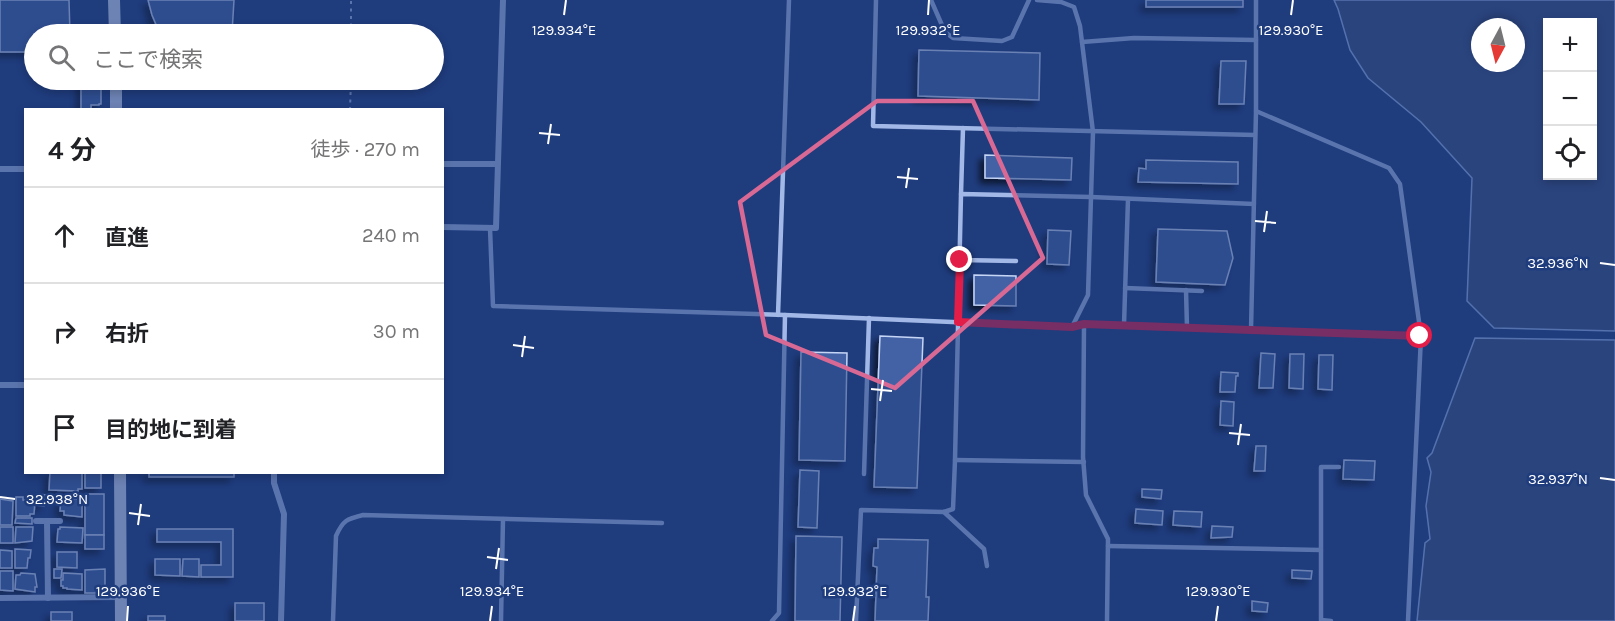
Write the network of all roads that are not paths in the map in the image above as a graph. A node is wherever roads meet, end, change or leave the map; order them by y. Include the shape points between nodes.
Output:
1 (114, 0) edge
2 (503, 0) edge
3 (789, 0) edge
4 (876, 0) edge
5 (931, 0) edge
6 (1029, 0) edge
7 (1037, 0) edge
8 (1078, 0) edge
9 (1257, 0) edge
10 (1074, 7) junction
11 (115, 24) edge
12 (1256, 40) junction
13 (1082, 42) junction
14 (116, 90) edge
15 (116, 108) edge
16 (1256, 111) junction
17 (963, 128) junction
18 (1093, 132) junction
19 (1255, 135) junction
20 (444, 164) edge
21 (497, 164) junction
22 (0, 169) edge
23 (24, 169) edge
24 (961, 194) junction
25 (1091, 197) junction
26 (1128, 199) junction
27 (1254, 204) junction
28 (444, 227) edge
29 (490, 228) junction
30 (960, 260) junction
31 (1016, 261) dead end
32 (1125, 288) junction
33 (1186, 290) junction
34 (1202, 291) dead end
35 (778, 315) junction
36 (785, 315) junction
37 (868, 318) junction
38 (958, 322) junction
39 (1084, 324) junction
40 (1124, 325) junction
41 (1072, 327) junction
42 (1186, 328) junction
43 (1251, 330) junction
44 (1420, 336) junction
45 (0, 385) edge
46 (24, 385) edge
47 (956, 460) junction
48 (1084, 462) junction
49 (1339, 467) dead end
50 (120, 474) edge
51 (274, 474) edge
52 (864, 474) dead end
53 (944, 512) junction
54 (504, 519) junction
55 (36, 521) dead end
56 (47, 521) junction
57 (60, 521) dead end
58 (662, 523) dead end
59 (1108, 546) junction
60 (1321, 550) junction
61 (987, 566) dead end
62 (121, 597) junction
63 (0, 598) edge
64 (48, 598) junction
65 (121, 621) edge
66 (281, 621) edge
67 (333, 621) edge
68 (501, 621) edge
69 (772, 621) edge
70 (856, 621) edge
71 (1107, 621) edge
72 (1331, 621) edge
73 (1408, 621) edge

1 - 11 street
2 - 21 street
3 - 35 lane
4 - 17 lane via 873,126
5 - 6 lane via 945,32 953,38 1002,41 1012,37
7 - 10 lane
8 - 10 lane
9 - 12 lane
10 - 13 lane
12 - 13 lane via 1134,38
12 - 16 lane
13 - 18 lane
14 - 15 street
16 - 19 lane
16 - 44 lane via 1389,168 1400,184
17 - 18 lane
17 - 24 lane
18 - 19 lane
18 - 25 lane
19 - 27 lane
20 - 21 street
21 - 29 street via 496,228
22 - 23 street
24 - 25 lane
24 - 30 lane
25 - 26 lane
25 - 41 lane via 1088,295
26 - 27 lane
26 - 32 lane
27 - 43 lane
28 - 29 street
29 - 35 lane via 493,306
30 - 31 lane
30 - 38 lane
32 - 33 lane
32 - 40 lane
33 - 34 lane
33 - 42 lane
35 - 36 lane
36 - 37 lane
36 - 69 lane via 779,614
37 - 38 lane
37 - 52 lane
38 - 41 lane
38 - 47 lane
39 - 40 lane
39 - 41 lane
39 - 48 lane
40 - 42 lane
42 - 43 lane
43 - 44 lane
44 - 73 lane
45 - 46 street
47 - 48 lane
47 - 53 lane via 953,509
48 - 59 lane via 1086,495
49 - 60 lane via 1322,467
50 - 62 street
51 - 66 street via 284,514
53 - 61 lane via 984,549
53 - 70 lane via 861,510
54 - 58 lane
54 - 67 lane via 363,515 341,523 336,536
54 - 68 lane
55 - 56 street
56 - 57 street
56 - 64 street
59 - 60 lane
59 - 71 lane
60 - 72 lane via 1321,620
62 - 64 street
62 - 65 street
63 - 64 street

